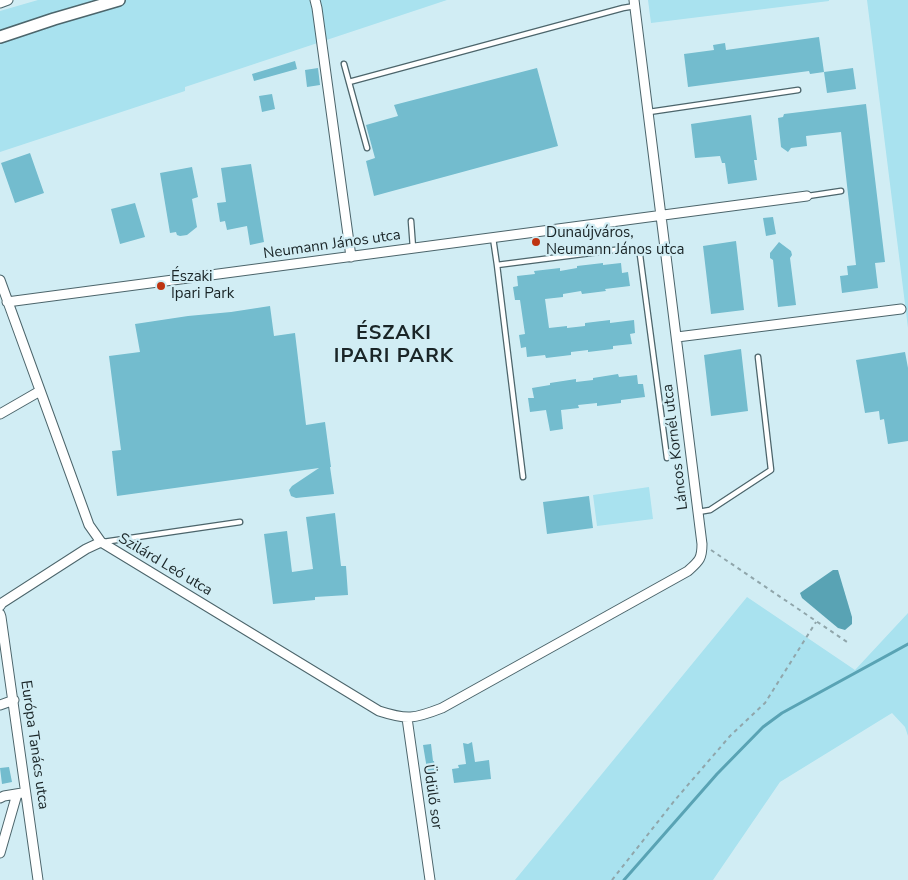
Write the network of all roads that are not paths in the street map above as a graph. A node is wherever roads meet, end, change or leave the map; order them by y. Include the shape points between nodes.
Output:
1 (8, 0) edge
2 (119, 0) edge
3 (315, 0) edge
4 (0, 3) edge
5 (635, 3) edge
6 (0, 37) edge
7 (344, 64) dead end
8 (349, 82) junction
9 (798, 90) dead end
10 (648, 112) junction
11 (367, 148) dead end
12 (841, 191) dead end
13 (807, 196) joint
14 (661, 216) junction
15 (412, 221) dead end
16 (493, 238) junction
17 (414, 248) junction
18 (351, 256) junction
19 (498, 266) junction
20 (0, 280) edge
21 (7, 302) junction
22 (901, 309) dead end
23 (677, 337) junction
24 (758, 357) dead end
25 (40, 391) junction
26 (0, 414) edge
27 (667, 458) dead end
28 (523, 478) dead end
29 (698, 512) junction
30 (240, 522) dead end
31 (101, 542) junction
32 (0, 606) edge
33 (0, 614) edge
34 (14, 700) junction
35 (0, 705) edge
36 (407, 718) junction
37 (27, 793) junction
38 (16, 794) junction
39 (0, 798) edge
40 (0, 853) edge
41 (38, 880) edge
42 (430, 880) edge

1 - 4 street
2 - 6 street
3 - 18 street
5 - 8 lane
5 - 10 street, Láncos Kornél utca
7 - 8 lane
8 - 11 lane
9 - 10 lane
10 - 14 street, Láncos Kornél utca
12 - 13 lane
13 - 14 street, Neumann János utca
14 - 16 street, Neumann János utca
14 - 23 street, Láncos Kornél utca
15 - 17 lane
16 - 17 street, Neumann János utca
16 - 19 lane
17 - 18 street, Neumann János utca
18 - 21 street, Neumann János utca
19 - 27 lane via 630,248 636,250 640,255
19 - 28 lane
20 - 21 street, Szilárd Leó utca
21 - 25 street, Szilárd Leó utca
22 - 23 street
23 - 29 street, Láncos Kornél utca
24 - 29 lane via 771,470 710,510
25 - 26 street
25 - 31 street, Szilárd Leó utca via 89,525
29 - 36 street, Láncos Kornél utca via 702,555 688,571 442,708
30 - 31 lane
31 - 32 street
31 - 36 street, Szilárd Leó utca via 364,703 378,711
33 - 34 street, Európa Tanács utca
34 - 35 street
34 - 37 street, Európa Tanács utca
36 - 42 street, Üdülő sor
37 - 38 street
37 - 41 street, Európa Tanács utca
38 - 39 street
38 - 40 street

